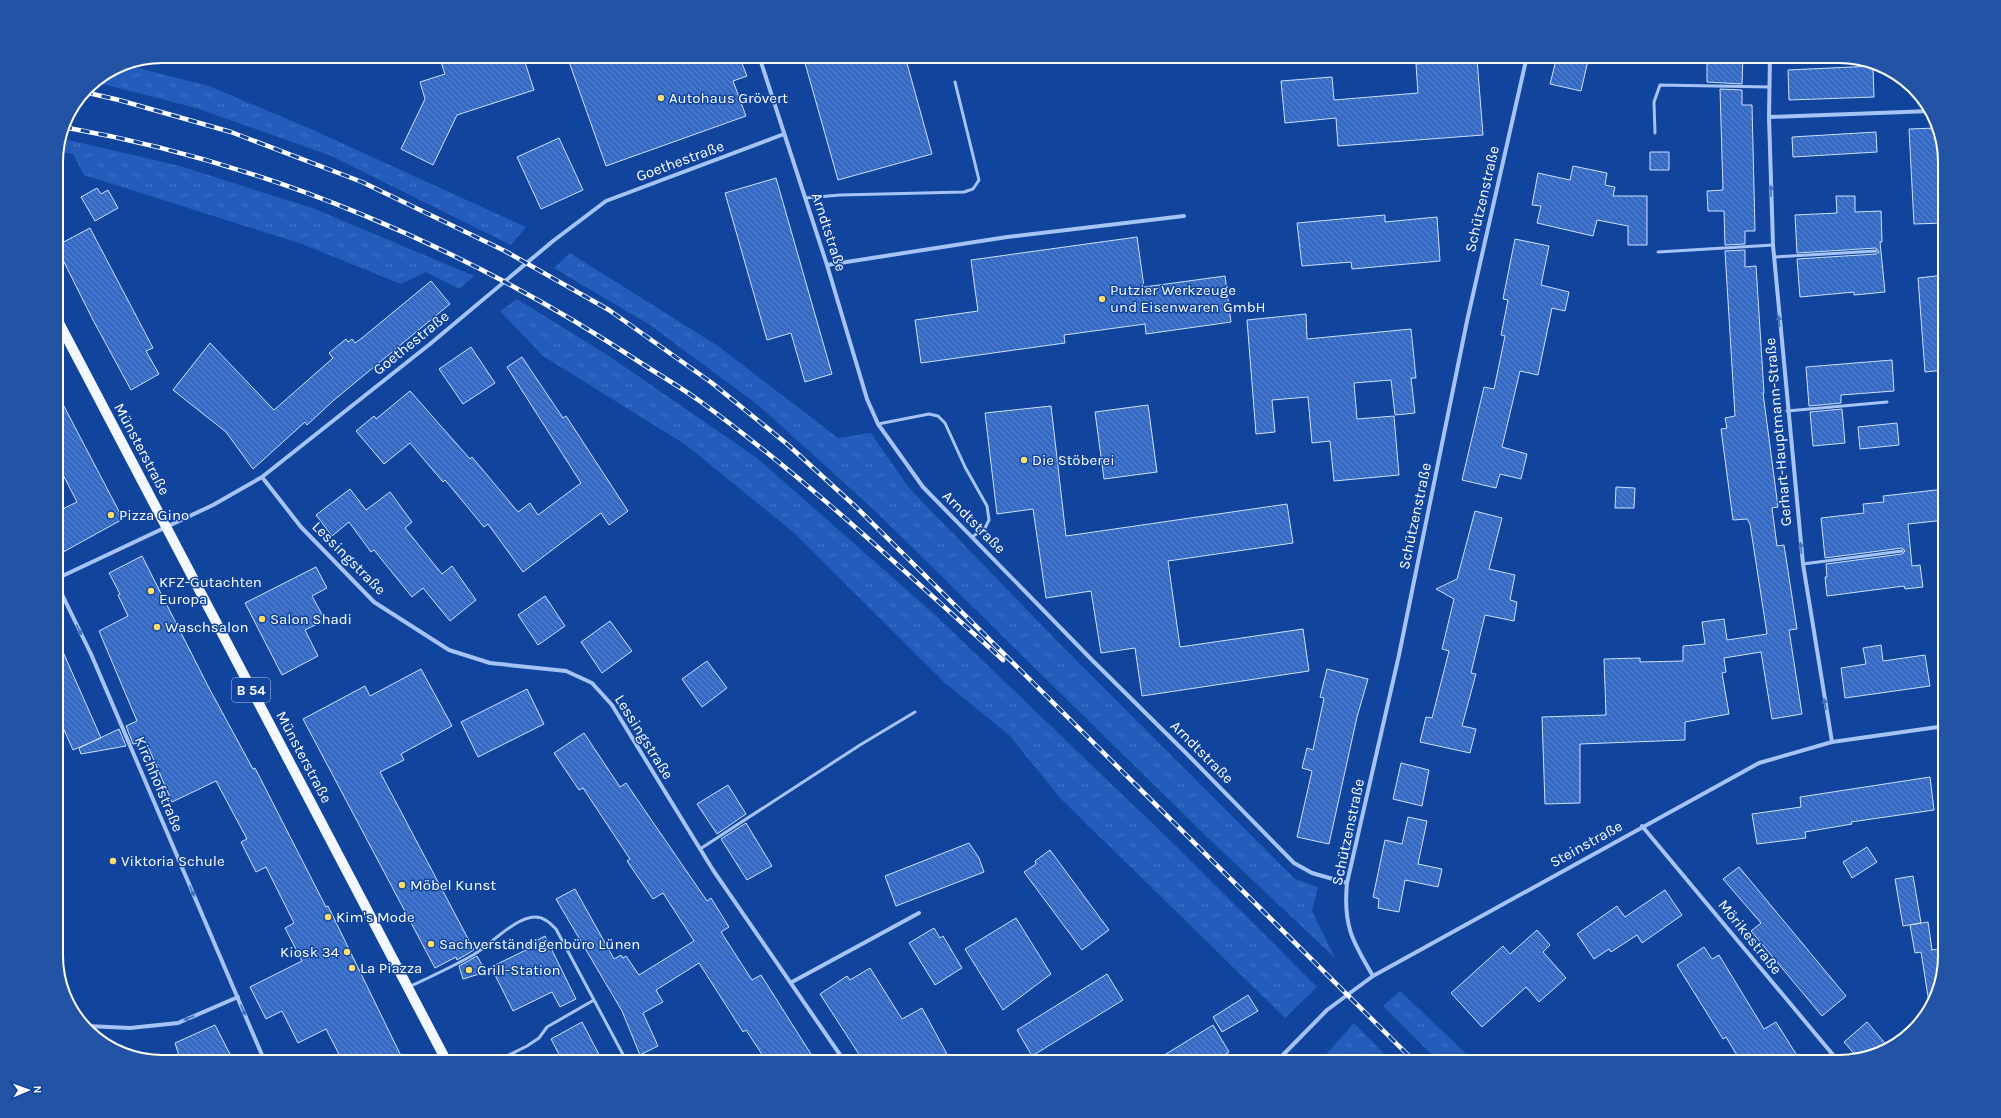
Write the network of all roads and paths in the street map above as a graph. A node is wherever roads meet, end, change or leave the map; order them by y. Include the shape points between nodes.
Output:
1 (761, 63) edge
2 (1525, 63) edge
3 (1770, 63) edge
4 (955, 82) dead end
5 (1769, 87) junction
6 (1924, 111) edge
7 (1769, 117) junction
8 (1655, 133) dead end
9 (784, 134) junction
10 (805, 198) junction
11 (1184, 216) dead end
12 (1773, 245) junction
13 (1658, 252) dead end
14 (1876, 252) dead end
15 (1774, 257) junction
16 (827, 265) junction
17 (63, 330) edge
18 (1887, 402) dead end
19 (1787, 411) junction
20 (878, 424) junction
21 (262, 478) junction
22 (166, 527) junction
23 (972, 537) junction
24 (1902, 551) dead end
25 (1803, 564) junction
26 (63, 579) edge
27 (63, 597) edge
28 (915, 712) dead end
29 (1938, 727) edge
30 (1832, 742) junction
31 (1642, 826) junction
32 (700, 849) junction
33 (1348, 883) junction
34 (919, 913) dead end
35 (1372, 976) junction
36 (792, 982) junction
37 (409, 988) junction
38 (238, 997) junction
39 (594, 1000) junction
40 (93, 1026) edge
41 (262, 1055) edge
42 (443, 1055) edge
43 (509, 1055) edge
44 (623, 1055) edge
45 (840, 1055) edge
46 (1283, 1055) edge
47 (1833, 1055) edge

1 - 9 street, Arndtstraße
2 - 33 street, Schützenstraße via 1467,321 1399,655
3 - 5 street, Gerhart-Hauptmann-Straße
4 - 10 lane via 979,180 973,189 964,192
5 - 7 street, Gerhart-Hauptmann-Straße
5 - 8 lane via 1660,85 1654,102
6 - 7 street
12 -> 7 street, Gerhart-Hauptmann-Straße
9 - 10 street, Arndtstraße
9 - 21 street, Goethestraße via 606,201 553,241 430,344
10 - 16 street, Arndtstraße
11 - 16 street via 1007,237
12 - 13 lane
12 - 15 street, Gerhart-Hauptmann-Straße
14 - 15 lane
19 -> 15 street, Gerhart-Hauptmann-Straße
16 - 20 street, Arndtstraße via 867,399
17 - 22 main road, Münsterstraße / B 54
18 - 19 lane
25 -> 19 street, Gerhart-Hauptmann-Straße
20 - 23 street, Arndtstraße via 923,487
20 - 23 lane via 929,414 938,416 945,423 965,467 987,506 989,520 985,528
21 - 22 street, Goethestraße
21 - 32 street, Lessingstraße via 301,527 374,602 449,650 490,663 566,671 592,683 612,705
22 - 26 street, Goethestraße
22 - 37 main road, Münsterstraße / B 54
23 - 33 street, Arndtstraße via 1294,863 1312,873
24 - 25 lane
30 -> 25 street, Gerhart-Hauptmann-Straße
27 -> 38 street, Kirchhofstraße via 91,654
28 - 32 lane
29 - 30 street, Steinstraße
30 - 31 street, Steinstraße via 1759,763
31 - 35 street, Steinstraße
31 - 47 street, Mörikestraße
32 - 36 street, Lessingstraße
33 - 35 street, Schützenstraße via 1345,904 1348,927
34 - 36 street
35 - 46 street, Steinstraße via 1328,1010
36 - 45 street, Lessingstraße
37 - 39 lane via 475,954 491,940 519,923 535,917 549,922 556,929
37 - 42 main road, Münsterstraße / B 54
38 -> 40 street via 178,1022 130,1028
38 -> 41 street, Kirchhofstraße
39 - 43 lane via 547,1027 538,1038
39 - 44 lane

